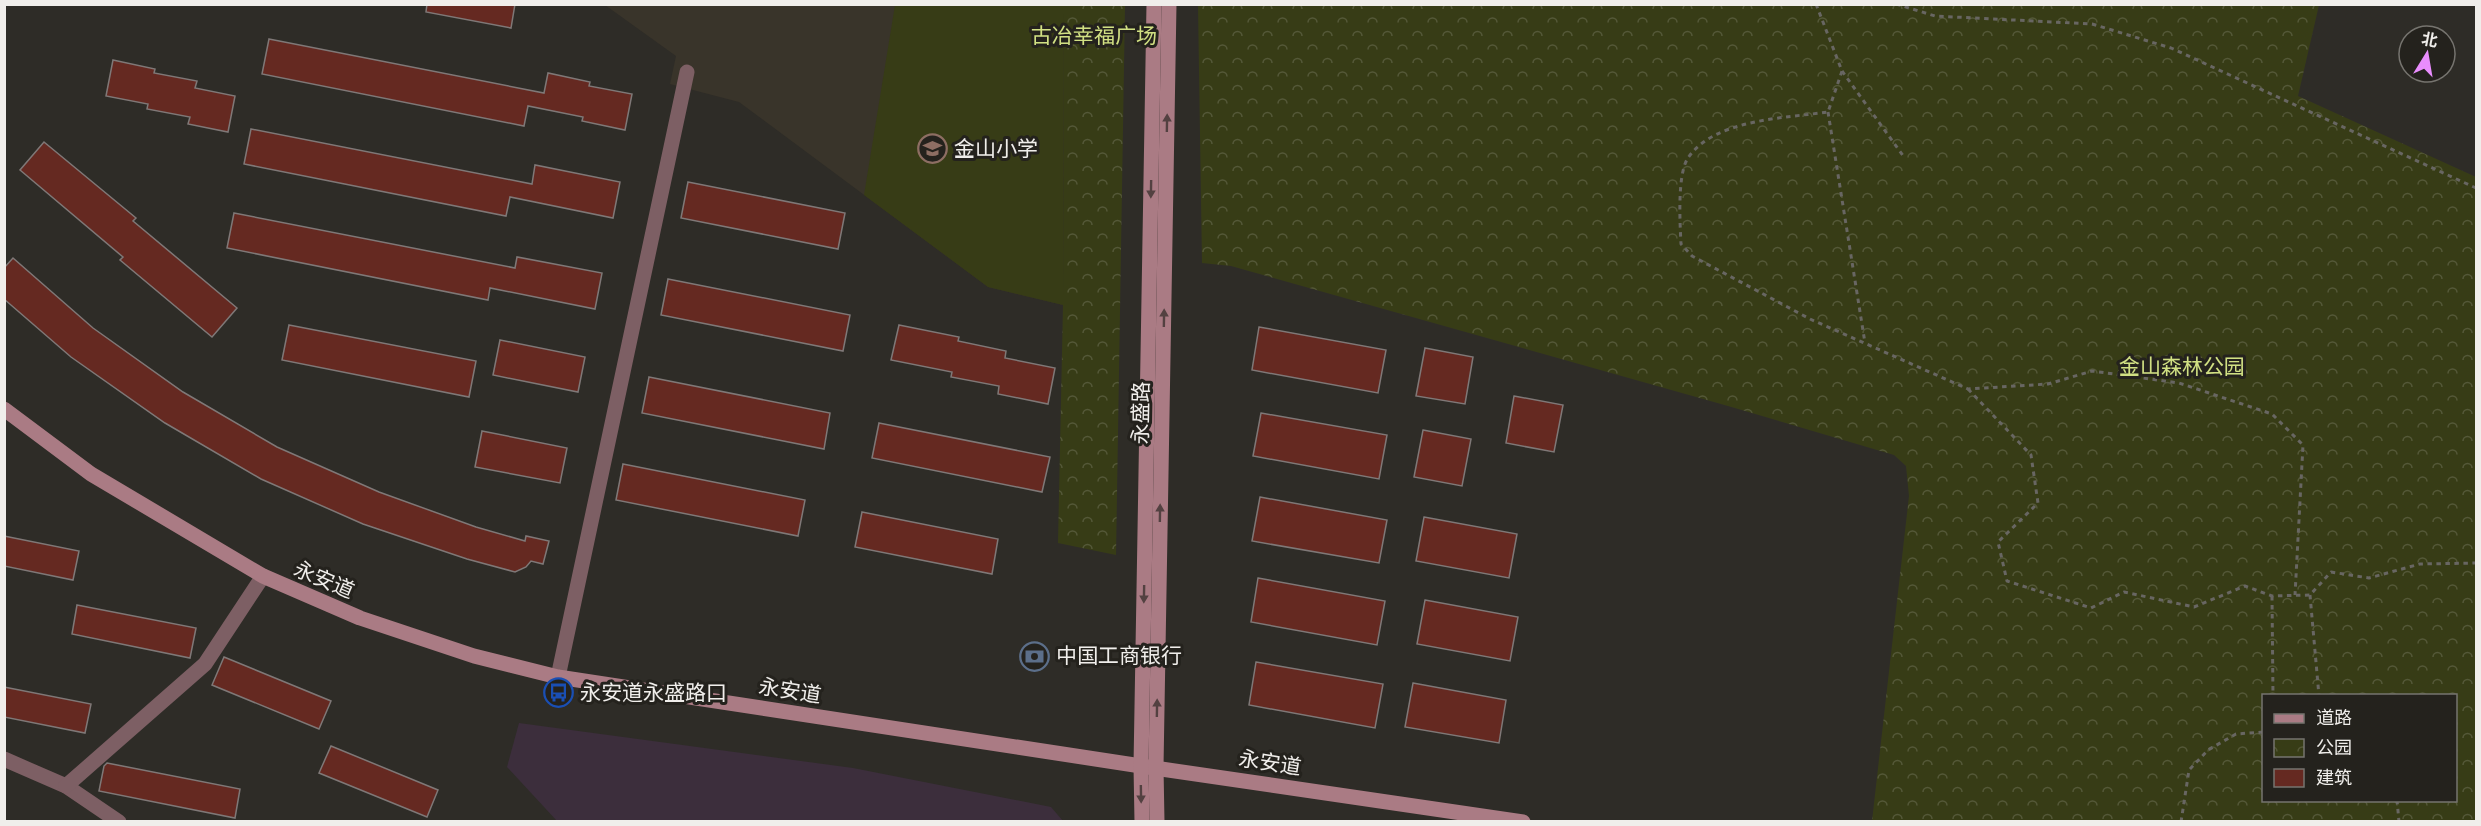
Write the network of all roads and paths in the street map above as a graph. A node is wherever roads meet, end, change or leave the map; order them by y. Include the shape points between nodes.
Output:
1 (1154, 4) edge
2 (1169, 4) edge
3 (1816, 4) edge
4 (1896, 4) edge
5 (1842, 71) junction
6 (687, 72) dead end
7 (1828, 112) junction
8 (1904, 158) dead end
9 (2476, 188) edge
10 (1865, 343) junction
11 (1968, 389) junction
12 (4, 409) edge
13 (2476, 563) edge
14 (263, 576) junction
15 (2295, 595) junction
16 (2310, 595) junction
17 (2272, 596) junction
18 (558, 677) junction
19 (2273, 694) edge
20 (2319, 694) edge
21 (2262, 732) edge
22 (4, 759) edge
23 (1148, 766) junction
24 (66, 786) junction
25 (2397, 802) edge
26 (119, 822) edge
27 (1142, 822) edge
28 (1157, 822) edge
29 (1522, 822) edge
30 (2181, 822) edge
31 (2398, 822) edge

1 -> 23 main road, 永盛路
23 -> 2 main road, 永盛路
3 - 5 path
4 - 9 path via 1935,16 2091,24 2171,48
5 - 7 path
5 - 8 path
6 - 18 street
7 - 10 path
7 - 10 path via 1748,124 1704,141 1687,159 1679,199 1681,244 1692,256 1810,319
10 - 11 path
11 - 15 path via 2048,384 2092,371 2179,383 2272,414 2303,445
11 - 17 path via 2031,455 2038,503 1998,542 2007,581 2091,608 2124,592 2194,607 2245,586
12 - 14 main road, 永安道 via 91,474
13 - 16 path via 2420,564 2369,578 2331,572
14 - 18 main road, 永安道 via 372,622 474,656
14 - 24 street via 205,664
15 - 16 path
15 - 17 path
16 - 20 path
17 - 19 path
18 - 23 main road, 永安道
21 - 30 path via 2236,734 2208,750 2189,770
22 - 24 street
23 -> 27 main road, 永盛路
23 - 28 main road, 永盛路
23 - 29 main road, 永安道
24 - 26 street
25 - 31 path

